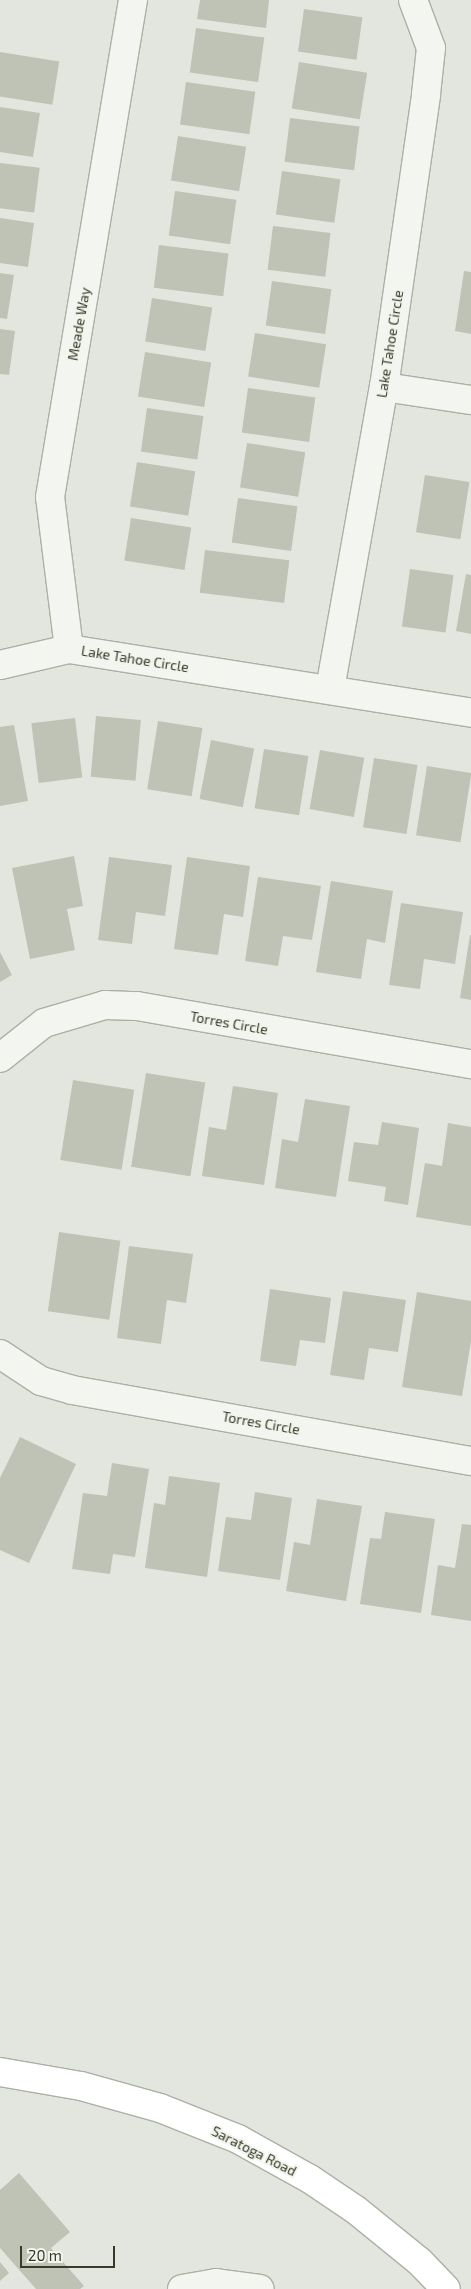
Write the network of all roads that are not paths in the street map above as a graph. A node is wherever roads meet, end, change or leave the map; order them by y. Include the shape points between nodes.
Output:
1 (133, 0) edge
2 (413, 0) edge
3 (384, 387) junction
4 (471, 400) edge
5 (69, 649) junction
6 (0, 665) edge
7 (330, 688) junction
8 (471, 712) edge
9 (0, 1058) edge
10 (471, 1064) edge
11 (0, 1354) edge
12 (471, 1461) edge
13 (0, 2072) edge
14 (182, 2289) edge
15 (260, 2289) edge
16 (446, 2289) edge

1 - 5 street, Meade Way via 50,497
2 - 3 street, Lake Tahoe Circle via 431,48
3 - 4 street
3 - 7 street, Lake Tahoe Circle
5 - 6 street, Lake Tahoe Circle
5 - 7 street, Lake Tahoe Circle
7 - 8 street, Lake Tahoe Circle
9 - 10 street, Torres Circle via 44,1023 105,1005 136,1006
11 - 12 street, Torres Circle via 41,1381 72,1390
13 - 16 street, Saratoga Road via 81,2086 152,2106 238,2140 310,2179 356,2210 420,2262
14 - 15 street via 216,2283

